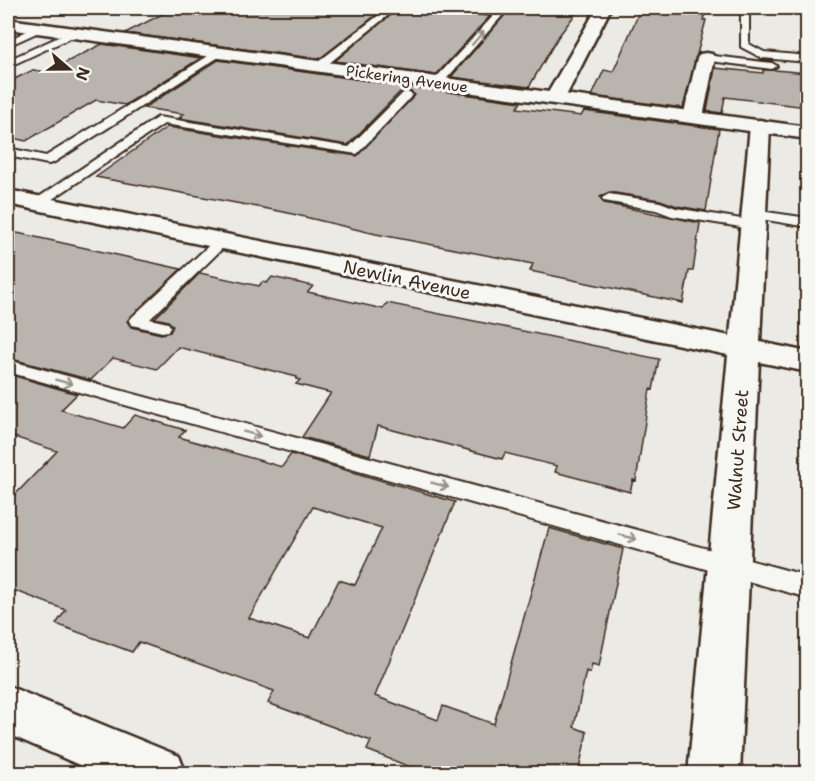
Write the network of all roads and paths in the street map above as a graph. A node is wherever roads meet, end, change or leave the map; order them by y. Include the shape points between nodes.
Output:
1 (393, 8) edge
2 (461, 8) edge
3 (604, 8) edge
4 (752, 8) edge
5 (790, 8) edge
6 (807, 9) edge
7 (503, 10) edge
8 (8, 24) edge
9 (40, 28) junction
10 (74, 33) junction
11 (8, 43) edge
12 (218, 53) junction
13 (706, 58) joint
14 (807, 59) edge
15 (8, 64) edge
16 (318, 67) junction
17 (807, 70) edge
18 (437, 82) junction
19 (407, 95) dead end
20 (555, 98) junction
21 (693, 117) junction
22 (760, 126) junction
23 (807, 133) edge
24 (8, 152) edge
25 (8, 197) edge
26 (609, 198) dead end
27 (37, 203) junction
28 (753, 220) junction
29 (807, 223) edge
30 (222, 241) junction
31 (162, 327) dead end
32 (744, 350) junction
33 (807, 362) edge
34 (8, 366) edge
35 (730, 565) junction
36 (807, 586) edge
37 (8, 710) edge
38 (161, 774) edge
39 (714, 774) edge

1 - 16 lane
2 - 7 lane
3 - 20 street
4 - 14 lane via 745,11 744,45 762,55
5 - 6 lane
18 -> 7 lane
8 - 9 street, Pickering Avenue
9 - 10 street, Pickering Avenue
9 - 11 lane
10 - 12 street, Pickering Avenue
10 - 15 lane
12 - 16 street, Pickering Avenue
12 - 24 lane via 48,160
13 - 17 lane
13 - 21 street
16 - 18 street, Pickering Avenue
18 - 20 street, Pickering Avenue
19 - 27 lane via 352,151 162,120
20 - 21 street, Pickering Avenue
21 - 22 street, Pickering Avenue
22 - 23 street, Pickering Avenue
22 - 28 street, Walnut Street
25 - 27 street, Newlin Avenue
26 - 28 lane via 660,206 672,212
27 - 30 street, Newlin Avenue
28 - 29 lane
28 - 32 street, Walnut Street
30 - 31 lane via 138,321
30 - 32 street, Newlin Avenue
32 - 33 street, Newlin Avenue
32 - 35 street, Walnut Street
34 -> 35 lane
35 - 36 lane
35 - 39 street, Walnut Street
37 - 38 street

